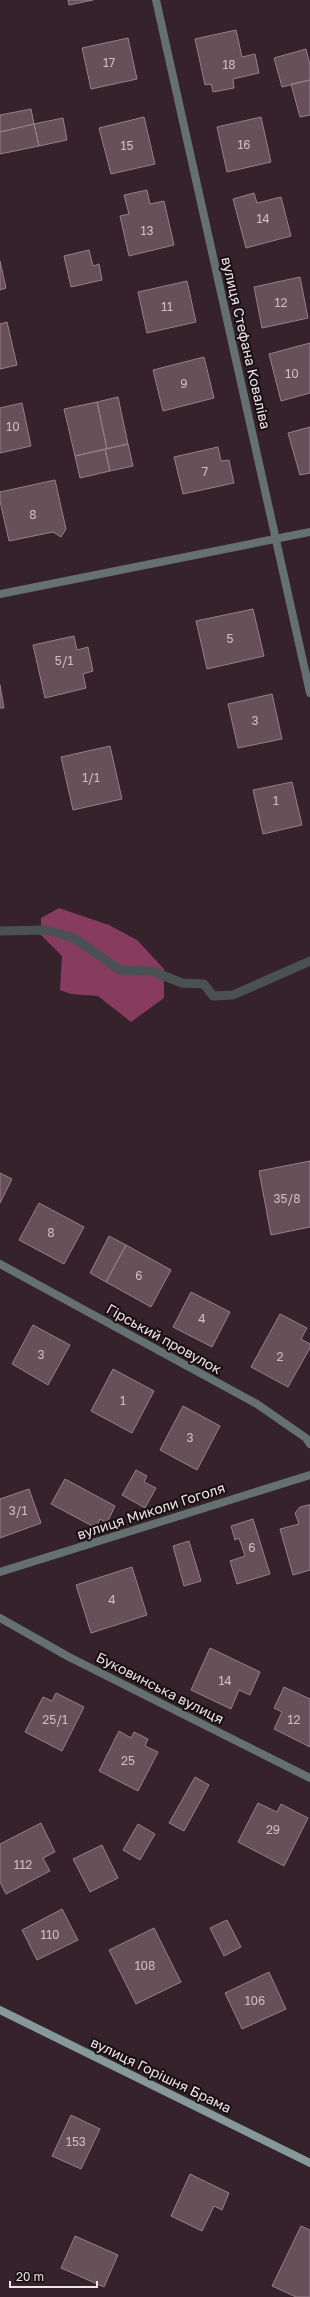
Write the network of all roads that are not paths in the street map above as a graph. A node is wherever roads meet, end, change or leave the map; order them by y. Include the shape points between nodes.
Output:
1 (156, 0) edge
2 (310, 532) edge
3 (277, 539) junction
4 (0, 594) edge
5 (310, 693) edge
6 (0, 1264) edge
7 (310, 1444) edge
8 (310, 1474) edge
9 (0, 1572) edge
10 (0, 1618) edge
11 (310, 1778) edge
12 (0, 2010) edge
13 (310, 2163) edge

1 - 3 street, вулиця Стефана Коваліва
2 - 3 street
3 - 4 street
3 - 5 street, вулиця Стефана Коваліва
6 - 7 street, Гірський провулок via 257,1404 306,1438
8 - 9 street, вулиця Миколи Гоголя
10 - 11 street, Буковинська вулиця via 69,1657
12 - 13 street, вулиця Горішня Брама

